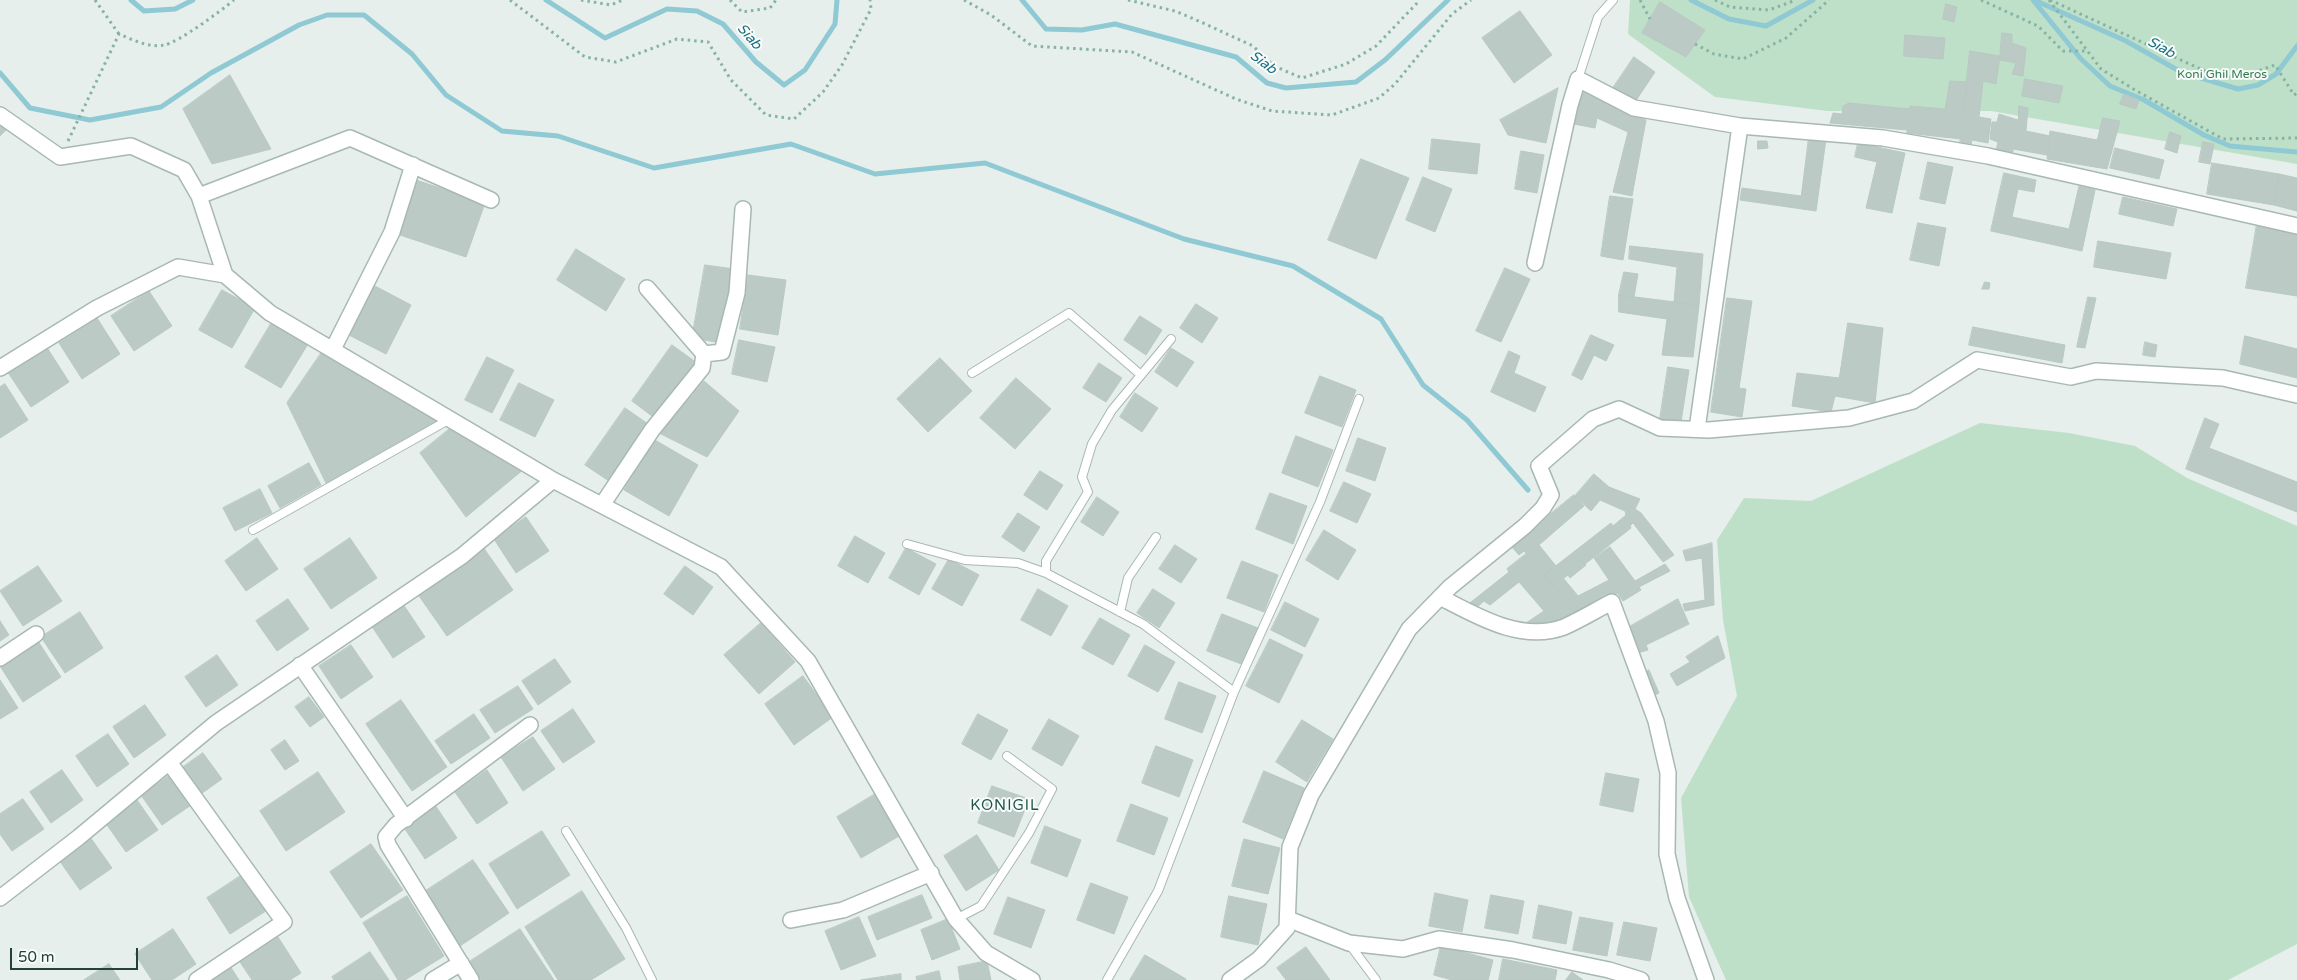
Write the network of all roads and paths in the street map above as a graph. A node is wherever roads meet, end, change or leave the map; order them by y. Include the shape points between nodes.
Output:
1 (95, 0) edge
2 (234, 0) edge
3 (510, 0) edge
4 (581, 0) edge
5 (623, 0) edge
6 (730, 0) edge
7 (776, 0) edge
8 (870, 0) edge
9 (964, 0) edge
10 (1128, 0) edge
11 (1420, 0) edge
12 (1471, 0) edge
13 (1613, 0) edge
14 (1640, 0) edge
15 (1715, 0) edge
16 (1796, 0) edge
17 (1829, 0) edge
18 (1981, 0) edge
19 (2050, 0) edge
20 (1650, 19) dead end
21 (119, 34) junction
22 (1695, 44) dead end
23 (2088, 52) junction
24 (1578, 79) junction
25 (2297, 93) edge
26 (0, 115) edge
27 (76, 124) dead end
28 (1740, 126) junction
29 (2297, 138) edge
30 (413, 165) junction
31 (199, 196) junction
32 (491, 200) dead end
33 (743, 209) dead end
34 (2297, 226) edge
35 (1535, 263) dead end
36 (226, 276) junction
37 (647, 288) dead end
38 (1171, 339) dead end
39 (333, 350) junction
40 (704, 354) junction
41 (0, 368) edge
42 (972, 373) dead end
43 (1141, 375) junction
44 (2297, 395) edge
45 (1359, 399) dead end
46 (450, 419) junction
47 (1698, 430) junction
48 (553, 480) junction
49 (602, 505) junction
50 (253, 530) dead end
51 (1156, 537) dead end
52 (906, 544) dead end
53 (1046, 573) junction
54 (1440, 597) junction
55 (1120, 612) junction
56 (36, 634) dead end
57 (0, 658) edge
58 (300, 665) junction
59 (1234, 692) junction
60 (530, 725) dead end
61 (1007, 756) dead end
62 (169, 762) junction
63 (406, 819) junction
64 (566, 831) dead end
65 (931, 873) junction
66 (0, 898) edge
67 (956, 919) junction
68 (1288, 919) junction
69 (791, 920) dead end
70 (1349, 943) junction
71 (461, 963) junction
72 (197, 980) edge
73 (433, 980) edge
74 (471, 980) edge
75 (652, 980) edge
76 (1032, 980) edge
77 (1108, 980) edge
78 (1230, 980) edge
79 (1376, 980) edge
80 (1642, 980) edge
81 (1706, 980) edge

1 - 21 path
2 - 21 path via 213,17 165,45 140,44
3 - 8 path via 585,57 616,62 677,39 708,42 731,80 766,115 794,119 823,92 842,65 871,9
4 - 5 path via 610,5
6 - 7 path via 742,12 770,8
9 - 12 path via 991,15 1032,46 1132,52 1236,99 1272,111 1332,115 1379,98 1395,84 1452,14
10 - 11 path via 1175,11 1201,22 1253,46 1274,66 1302,78 1346,64 1376,46
13 - 24 lane via 1598,17
14 - 20 path
15 - 16 path via 1730,7 1770,10
17 - 22 path via 1786,38 1743,59 1714,54
18 - 23 path via 2038,26 2063,51
19 - 23 path
19 - 25 path via 2218,77 2241,77 2275,65 2294,94
21 - 27 path
23 - 29 path via 2101,69 2223,139
24 - 28 street via 1634,108
24 - 35 street
26 - 31 street via 60,158 131,146 184,170
28 - 34 street via 1883,138 1988,156
28 - 47 street
30 - 31 street via 350,138
30 - 32 street
30 - 39 street via 392,232
31 - 36 street
33 - 40 street via 737,293 722,352
36 - 39 street via 270,313
36 - 41 street via 178,267 97,308
37 - 40 street
38 - 43 lane
39 - 46 street
40 - 49 street via 702,368 652,430
42 - 43 lane via 1069,313
43 - 53 lane via 1112,410 1092,444 1082,477 1088,492 1046,561
44 - 47 street via 2223,378 2096,371 2071,377 1977,360 1913,401 1849,418
45 - 59 lane via 1320,502
46 - 48 street
46 - 50 lane
47 - 54 street via 1660,428 1620,409 1593,419 1539,466 1551,495 1543,508
48 - 49 street
48 - 58 street via 462,556
49 - 65 street via 721,567 808,661
51 - 55 lane via 1128,578
52 - 53 lane via 965,560 1018,563
53 - 55 lane
54 - 68 street via 1409,629 1310,795 1290,847
54 - 81 street via 1489,622 1538,632 1563,627 1612,602 1656,721 1668,773 1667,854 1677,898
55 - 59 lane via 1143,624
56 - 57 street
58 - 62 street via 216,722
58 - 63 street
59 - 77 lane via 1158,890
60 - 63 street
61 - 67 lane via 1052,790 1029,833 981,906
62 - 66 street
62 - 72 street via 284,922
63 - 71 street via 390,831 386,837 388,845
64 - 75 lane via 626,928
65 - 67 street
65 - 69 street via 843,910
67 - 76 street via 986,953
68 - 70 street
68 - 78 street via 1287,928 1259,960
70 - 79 lane
70 - 80 street via 1402,949 1439,939 1532,954
71 - 73 street
71 - 74 street

